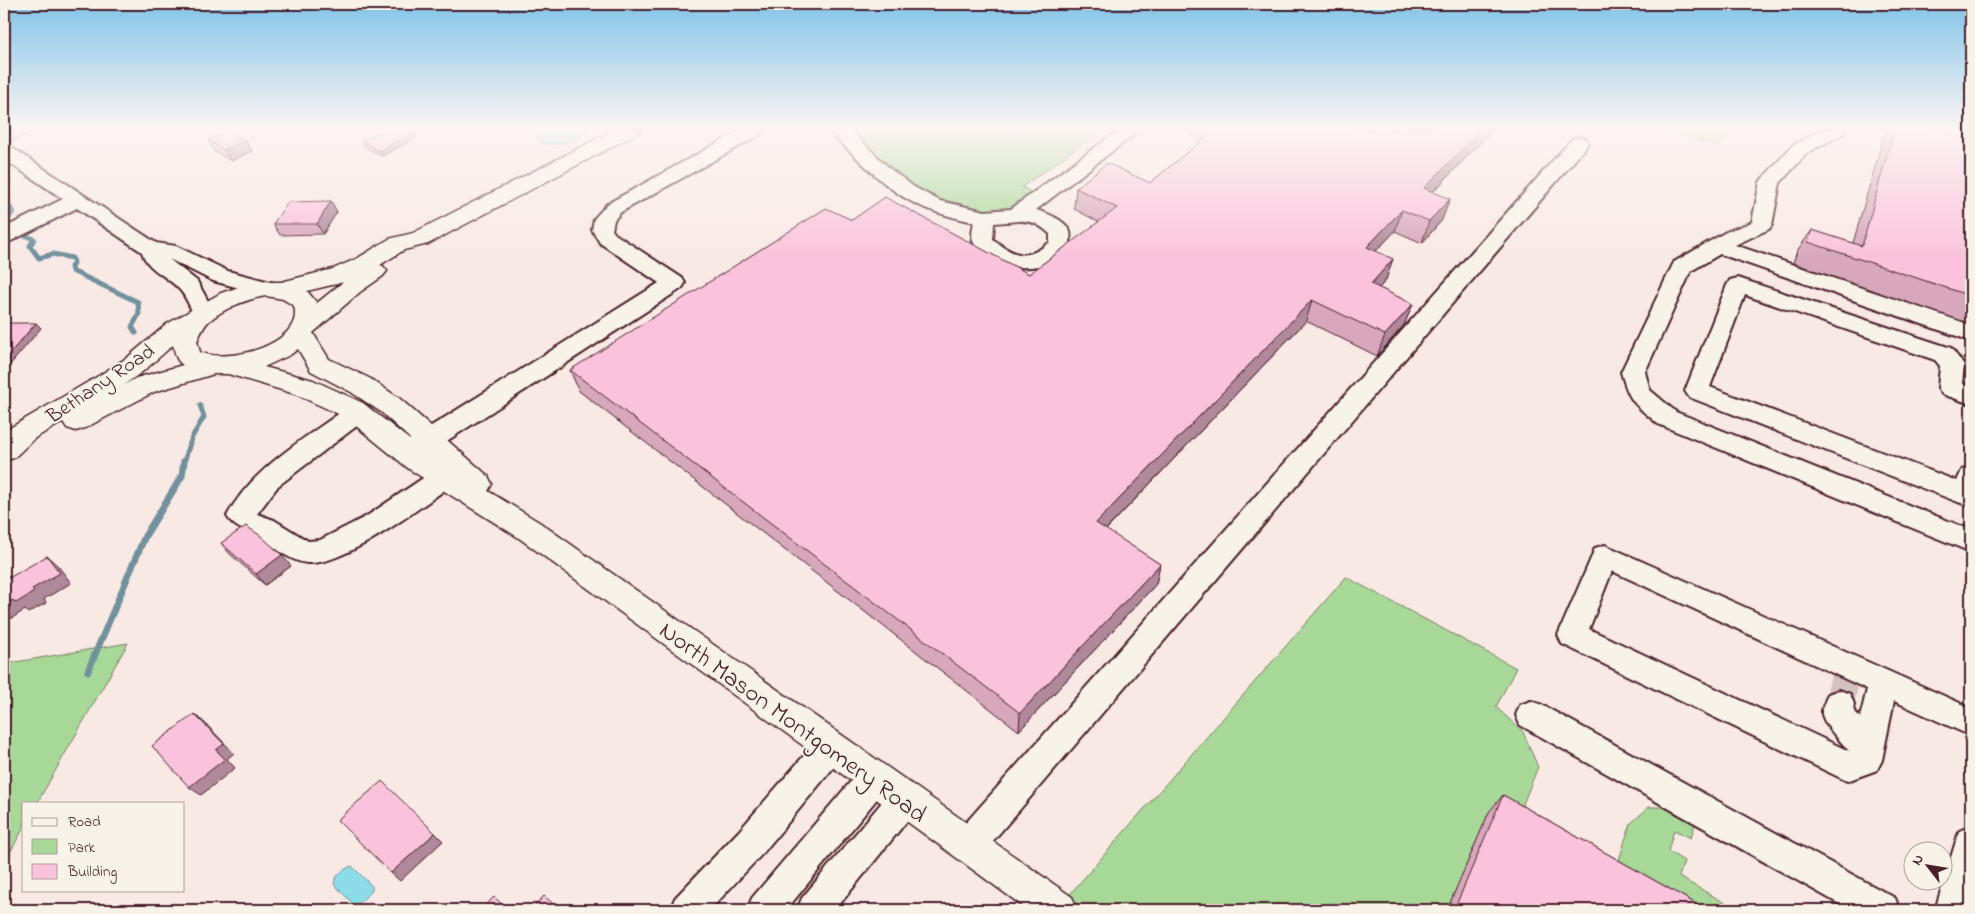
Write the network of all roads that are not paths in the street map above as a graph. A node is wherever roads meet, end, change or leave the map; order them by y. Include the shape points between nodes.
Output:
1 (35, 172) edge
2 (549, 172) edge
3 (679, 172) edge
4 (884, 172) edge
5 (1074, 172) edge
6 (1555, 172) edge
7 (1779, 172) edge
8 (78, 200) junction
9 (1016, 215) junction
10 (984, 217) junction
11 (4, 236) edge
12 (420, 239) junction
13 (1718, 246) junction
14 (151, 249) junction
15 (275, 290) junction
16 (200, 315) junction
17 (300, 332) junction
18 (1971, 333) edge
19 (220, 366) junction
20 (1971, 396) edge
21 (357, 413) junction
22 (418, 446) junction
23 (4, 451) edge
24 (444, 478) junction
25 (1971, 478) edge
26 (529, 530) junction
27 (1971, 541) edge
28 (1883, 682) junction
29 (1844, 683) junction
30 (1531, 716) dead end
31 (1971, 722) edge
32 (831, 748) junction
33 (1868, 750) junction
34 (874, 778) junction
35 (904, 800) junction
36 (1971, 842) edge
37 (968, 845) junction
38 (687, 910) edge
39 (764, 910) edge
40 (814, 910) edge
41 (1059, 910) edge
42 (1883, 910) edge
43 (1952, 910) edge

1 - 8 street
2 - 12 main road
3 - 22 street via 614,208 604,219 602,230 607,238 674,283
4 - 10 street via 908,194 932,204
5 - 9 street
6 - 37 street
7 - 13 street via 1770,182 1762,225
8 - 11 street
8 - 14 street
9 - 10 street
9 - 10 street via 1031,214 1048,221 1060,232 1060,244 1049,255 1032,261 1013,262 983,241
12 - 15 main road via 397,244 340,275
12 - 17 main road via 352,287
13 - 18 street
13 - 27 street via 1682,266 1634,372 1639,394 1667,418
14 - 15 street via 169,251 221,276
14 - 16 street via 154,259 184,279 196,295
15 - 16 main road, Bethany Road via 251,291 232,297
15 - 17 main road via 300,296 307,305 308,317
16 - 19 main road, North Mason Montgomery Road via 182,342 185,353 194,362
16 - 23 main road, Bethany Road via 174,331 129,369 21,434
17 - 19 main road, Bethany Road via 272,354 251,362
17 - 22 main road, North Mason Montgomery Road via 320,365 376,395
19 - 21 main road, North Mason Montgomery Road via 304,387
19 - 23 main road, Bethany Road via 145,385 36,443
20 - 25 street via 1950,388 1952,365 1943,354 1738,285 1697,391 1967,495
21 - 22 main road, North Mason Montgomery Road
21 - 24 street via 269,479 240,516 264,526 301,550 322,551 349,540
22 - 24 main road, North Mason Montgomery Road
22 - 26 main road, North Mason Montgomery Road
24 - 26 main road, North Mason Montgomery Road
26 - 32 main road, North Mason Montgomery Road
28 - 29 street
28 - 31 street
28 - 33 street
29 - 33 street via 1837,714
29 - 33 street via 1605,556 1572,635 1847,766 1866,760
30 - 42 street
32 - 34 main road, North Mason Montgomery Road
32 - 38 street via 751,842
34 - 35 main road, North Mason Montgomery Road
34 - 39 street
35 - 37 main road, North Mason Montgomery Road
35 - 40 street
36 - 43 street
37 - 41 main road, North Mason Montgomery Road

